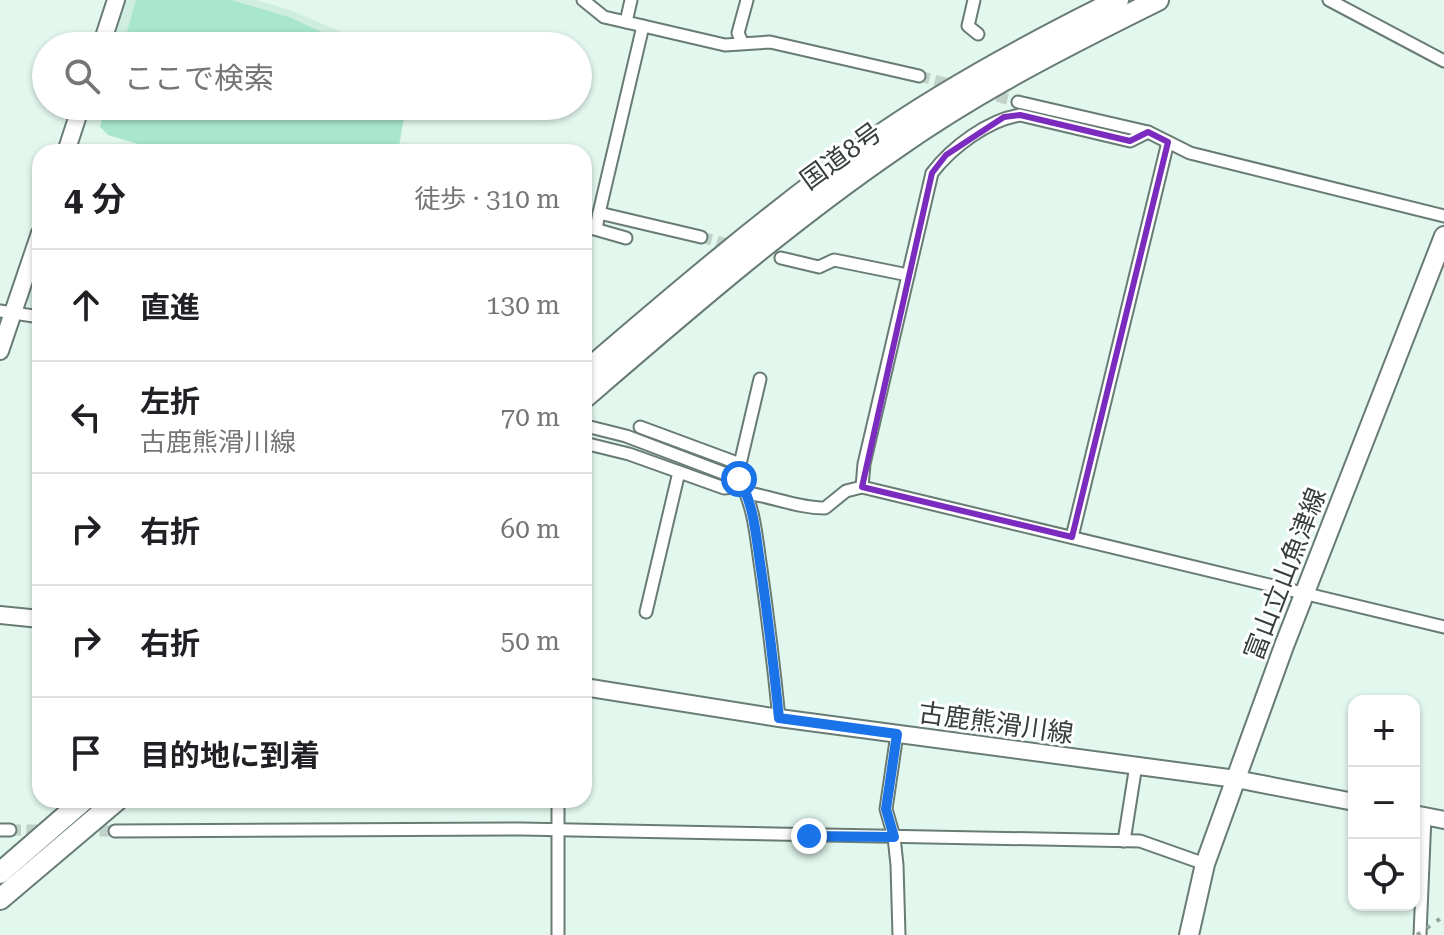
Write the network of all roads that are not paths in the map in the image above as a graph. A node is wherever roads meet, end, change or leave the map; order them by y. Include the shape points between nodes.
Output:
1 (116, 0) edge
2 (583, 0) edge
3 (631, 0) edge
4 (747, 0) edge
5 (974, 0) edge
6 (1118, 0) edge
7 (1158, 0) edge
8 (1329, 0) edge
9 (626, 22) junction
10 (643, 26) junction
11 (106, 32) edge
12 (978, 34) dead end
13 (742, 42) junction
14 (1444, 61) edge
15 (919, 76) tunnel mouth
16 (1018, 102) tunnel mouth
17 (76, 120) edge
18 (1148, 132) junction
19 (1168, 142) junction
20 (69, 144) edge
21 (599, 213) junction
22 (1444, 216) edge
23 (592, 224) edge
24 (592, 228) edge
25 (1444, 236) edge
26 (701, 237) tunnel mouth
27 (626, 238) dead end
28 (781, 258) dead end
29 (908, 275) junction
30 (32, 278) edge
31 (7, 312) edge
32 (32, 316) edge
33 (0, 351) edge
34 (592, 366) edge
35 (760, 379) dead end
36 (592, 391) edge
37 (640, 427) dead end
38 (592, 428) edge
39 (592, 445) edge
40 (740, 464) junction
41 (679, 472) junction
42 (743, 486) junction
43 (862, 487) junction
44 (1072, 537) junction
45 (1307, 592) junction
46 (646, 612) dead end
47 (0, 615) edge
48 (32, 618) edge
49 (1444, 627) edge
50 (592, 688) edge
51 (779, 718) junction
52 (897, 734) junction
53 (1136, 765) junction
54 (1236, 779) junction
55 (1348, 801) edge
56 (75, 808) tunnel mouth
57 (108, 808) edge
58 (558, 808) edge
59 (1420, 815) edge
60 (1444, 820) edge
61 (115, 831) tunnel mouth
62 (559, 832) junction
63 (894, 837) junction
64 (1420, 839) edge
65 (1124, 841) junction
66 (1205, 864) junction
67 (0, 873) edge
68 (0, 899) edge
69 (558, 935) edge
70 (899, 935) edge
71 (1189, 935) edge
72 (1420, 935) edge

1 - 11 main road
2 - 9 street via 604,17
3 - 9 street
4 - 13 street via 738,33
5 - 12 street via 968,26
6 - 34 highway, 国道8号 via 1014,54 871,142 702,272
7 - 36 highway, 国道8号 via 1055,51 895,148 800,218
8 - 14 street
9 - 10 street
10 - 13 street via 725,45
10 - 21 street
13 - 15 street via 770,42
16 - 18 street
17 - 20 main road
18 - 19 street
18 - 29 street via 1130,141 1020,115 1004,117 946,155 932,173
19 - 22 street via 1190,153
19 - 44 street
21 - 23 street
21 - 26 street
24 - 27 street
25 - 45 main road, 富山立山魚津線
28 - 29 street via 819,267 834,260
29 - 43 street
30 - 31 main road
31 - 32 street
31 - 33 main road
35 - 40 street
37 - 40 street
38 - 42 street via 626,436
39 - 41 street
40 - 42 street
41 - 42 street via 724,488
41 - 46 street
42 - 43 street via 804,508 825,508 846,491
42 - 51 street via 753,519
43 - 44 street
44 - 45 street
45 - 49 street
45 - 54 main road, 富山立山魚津線
47 - 48 main road
50 - 51 main road, 古鹿熊滑川線
51 - 52 main road, 古鹿熊滑川線
52 - 53 main road, 古鹿熊滑川線
52 - 63 street via 886,809
53 - 54 main road, 古鹿熊滑川線
53 - 65 street
54 - 55 main road, 古鹿熊滑川線
54 - 66 main road, 富山立山魚津線
56 - 67 highway
57 - 68 highway
58 - 62 street
59 - 60 main road
61 - 62 street
62 - 63 street
62 - 69 street
63 - 65 street
63 - 70 street
64 - 72 street
65 - 66 street via 1140,841
66 - 71 main road, 富山立山魚津線

